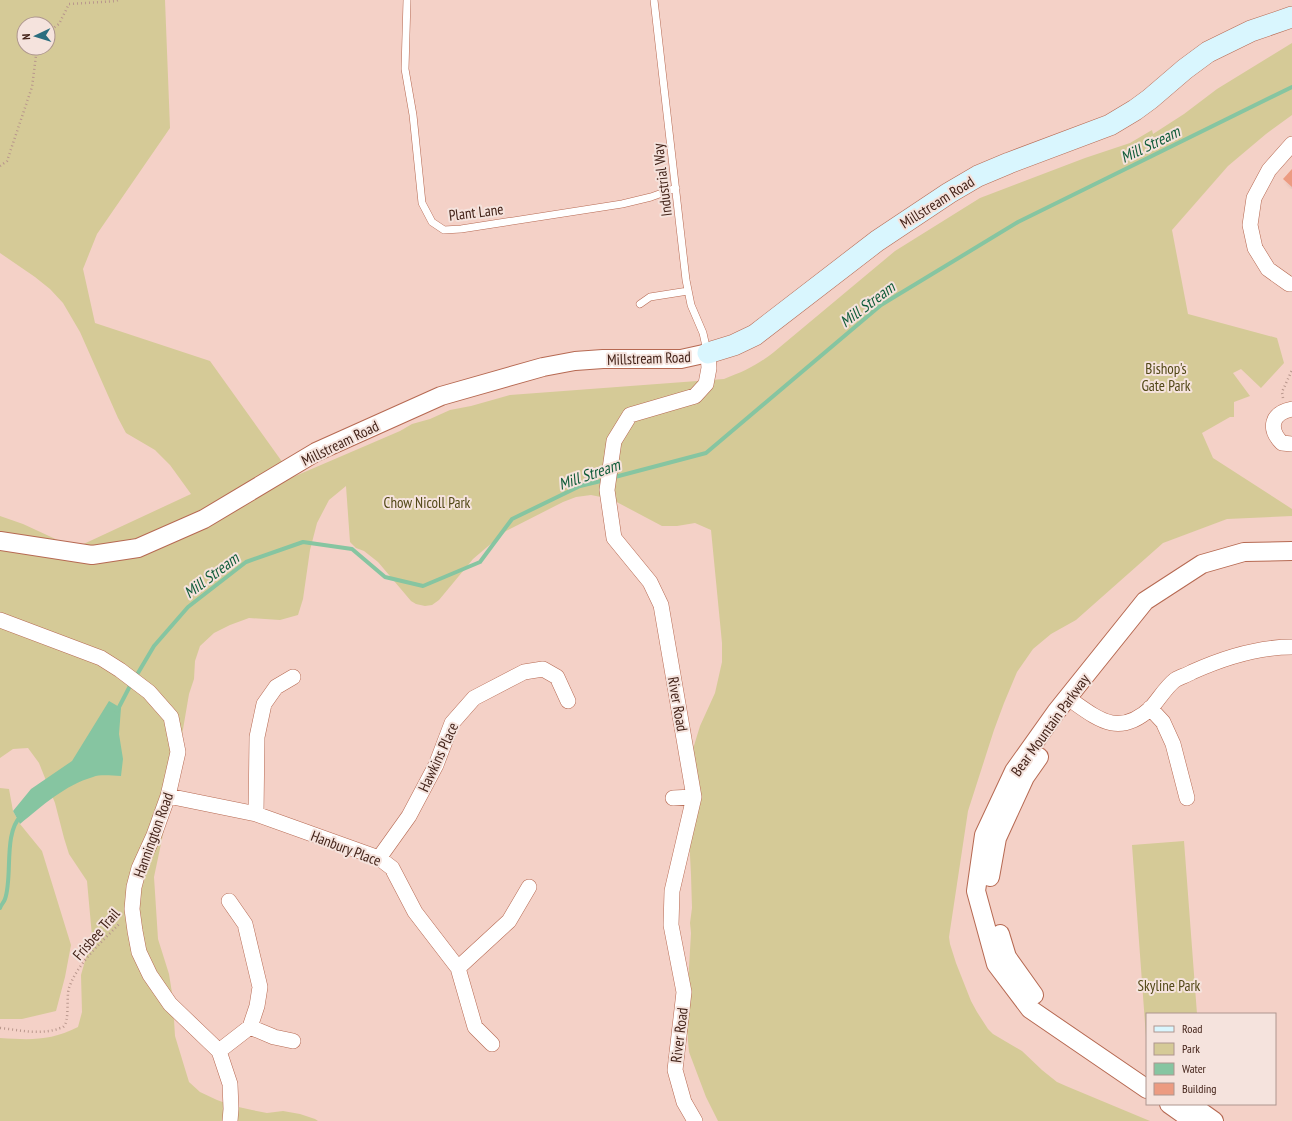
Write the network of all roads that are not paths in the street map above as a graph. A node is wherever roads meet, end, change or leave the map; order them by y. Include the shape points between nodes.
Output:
1 (407, 0) edge
2 (654, 0) edge
3 (1292, 18) edge
4 (1292, 144) edge
5 (676, 188) junction
6 (1292, 284) edge
7 (688, 291) junction
8 (640, 304) dead end
9 (708, 353) junction
10 (1289, 409) edge
11 (1292, 444) edge
12 (0, 541) edge
13 (1292, 551) edge
14 (1292, 561) edge
15 (0, 620) edge
16 (1292, 647) edge
17 (294, 677) dead end
18 (568, 701) dead end
19 (1072, 701) junction
20 (1150, 708) junction
21 (168, 796) junction
22 (694, 797) junction
23 (673, 798) dead end
24 (1186, 798) dead end
25 (256, 814) junction
26 (379, 858) junction
27 (529, 887) dead end
28 (229, 900) dead end
29 (458, 968) junction
30 (250, 1027) junction
31 (293, 1041) dead end
32 (492, 1044) dead end
33 (219, 1051) junction
34 (1146, 1074) edge
35 (1146, 1088) edge
36 (1170, 1105) edge
37 (1191, 1105) edge
38 (230, 1121) edge
39 (695, 1121) edge
40 (1193, 1121) edge
41 (1214, 1121) edge

1 - 5 lane, Plant Lane via 405,69 413,116 422,203 432,222 444,230 461,229 622,204
2 - 5 lane, Industrial Way
3 - 9 main road, Millstream Road via 1252,31 1208,52 1150,99 1110,125 978,176 876,242 755,334 734,345
4 - 6 street via 1269,170 1254,198 1250,225 1255,248 1268,269
5 - 7 lane, Industrial Way
7 - 8 lane via 650,296
7 - 9 lane, Industrial Way
9 - 12 street, Millstream Road via 682,359 575,361 543,367 441,396 316,452 204,519 138,548 92,555
9 - 22 street, River Road via 706,384 695,396 630,415 614,441 607,490 614,538 650,582 660,605
10 - 11 street via 1278,414 1273,431 1282,443
13 - 19 street, Bear Mountain Parkway via 1244,552 1202,564 1144,601
14 - 19 street, Bear Mountain Parkway via 1246,562 1204,574 1154,607
15 - 21 street, Hannington Road via 101,658 149,692 171,717 178,752
16 - 20 street via 1277,647 1239,655 1200,668 1175,680
17 - 25 street via 276,687 264,704 257,736
18 - 26 street, Hawkins Place via 557,677 543,669 524,672 474,698 452,723 436,765 409,816
19 - 20 street via 1103,721 1117,725 1130,722
19 - 34 street, Bear Mountain Parkway via 1025,777 997,838 987,890 1007,957 1038,1000
19 - 35 street, Bear Mountain Parkway via 1056,712 1014,771 984,835 976,891 996,964 1030,1009
20 - 24 street via 1163,722 1173,744
21 - 25 street, Hanbury Place
21 - 33 street, Hannington Road via 134,887 132,909 139,952 150,975 170,1004
22 - 23 street
22 - 39 street, River Road via 672,890 671,925 684,992 675,1070 684,1102
25 - 26 street, Hanbury Place
26 - 29 street, Hanbury Place via 392,868 415,912
27 - 29 street via 509,921
28 - 30 street via 245,924 260,987
29 - 32 street, Hanbury Place via 475,1027
30 - 31 street via 274,1037
30 - 33 street
33 - 38 street, Hannington Road via 230,1084
36 - 40 street
37 - 41 street

